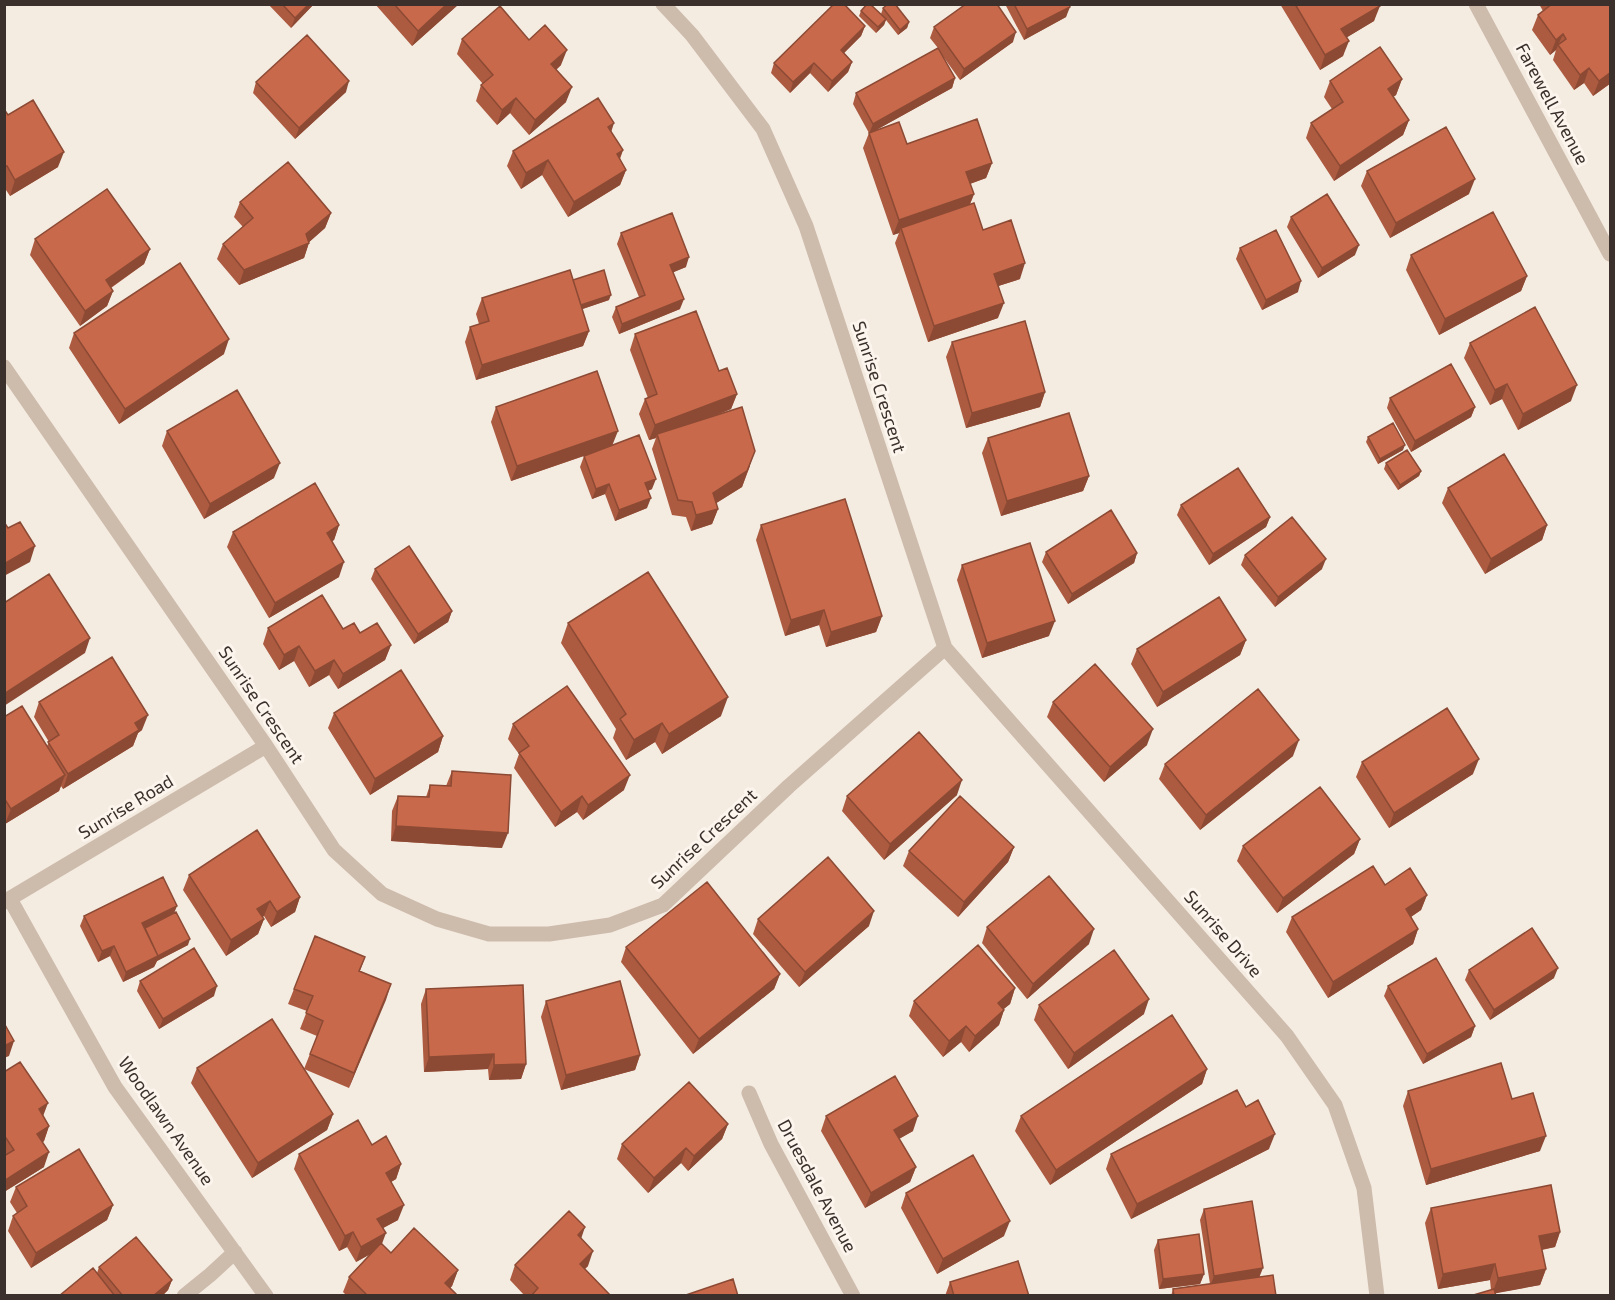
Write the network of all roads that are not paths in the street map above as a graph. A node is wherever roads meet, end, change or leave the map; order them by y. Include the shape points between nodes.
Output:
1 (663, 4) edge
2 (1476, 4) edge
3 (1611, 254) edge
4 (4, 367) edge
5 (945, 648) junction
6 (267, 746) junction
7 (7, 900) edge
8 (749, 1093) dead end
9 (235, 1252) junction
10 (184, 1296) edge
11 (266, 1296) edge
12 (853, 1296) edge
13 (1377, 1296) edge

1 - 5 street, Sunrise Crescent via 692,35 763,129 806,226
2 - 3 street, Farewell Avenue
4 - 6 street, Sunrise Crescent
5 - 6 street, Sunrise Crescent via 789,786 663,905 610,925 549,934 489,934 437,919 382,894 334,850
5 - 13 street, Sunrise Drive via 1287,1036 1335,1105 1364,1188
6 - 7 street, Sunrise Road
7 - 9 street, Woodlawn Avenue via 115,1087
8 - 12 street, Druesdale Avenue via 771,1144
9 - 10 street
9 - 11 street, Woodlawn Avenue

